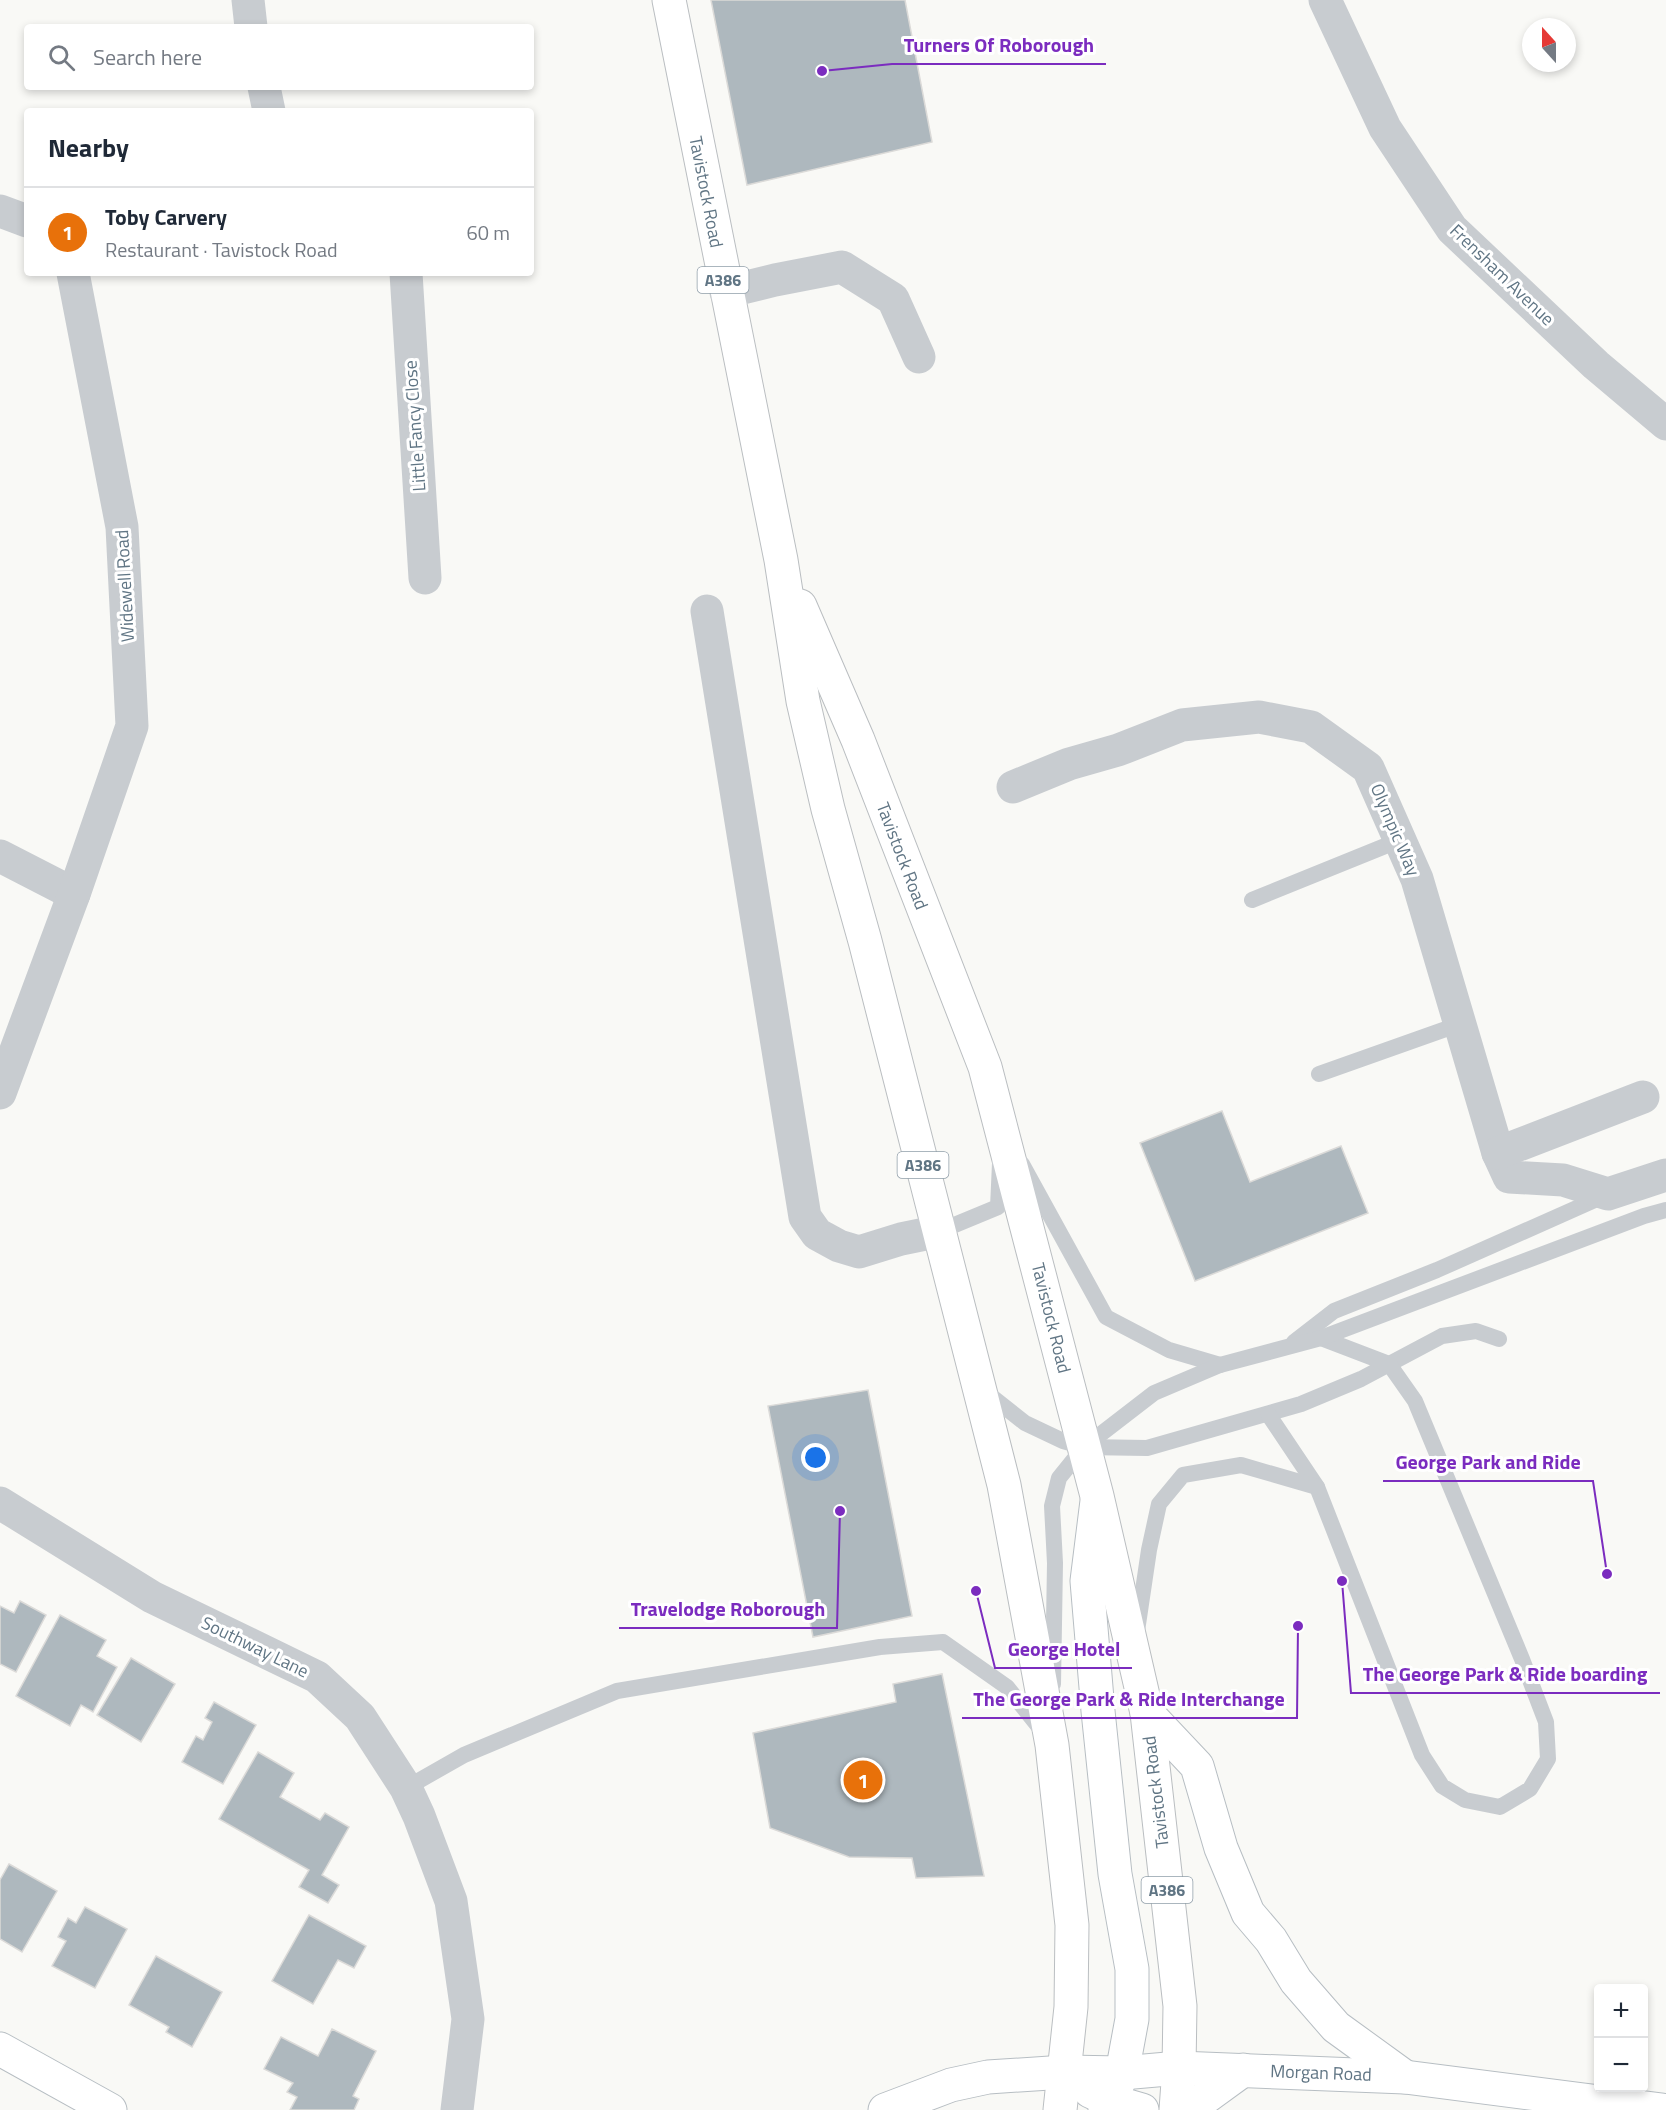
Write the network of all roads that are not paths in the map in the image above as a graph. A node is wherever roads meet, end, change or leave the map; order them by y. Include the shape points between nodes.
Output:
1 (248, 0) edge
2 (669, 0) edge
3 (1325, 0) edge
4 (251, 24) edge
5 (265, 90) edge
6 (268, 108) edge
7 (0, 211) edge
8 (24, 220) edge
9 (74, 276) edge
10 (406, 276) edge
11 (726, 292) junction
12 (919, 357) dead end
13 (1666, 424) edge
14 (781, 560) junction
15 (425, 578) dead end
16 (707, 611) dead end
17 (1013, 787) dead end
18 (1400, 840) junction
19 (0, 856) edge
20 (74, 894) junction
21 (1252, 900) dead end
22 (1460, 1024) junction
23 (1319, 1074) dead end
24 (0, 1093) edge
25 (1643, 1097) dead end
26 (1003, 1130) junction
27 (1498, 1153) junction
28 (1666, 1175) edge
29 (1608, 1194) junction
30 (1666, 1210) edge
31 (940, 1231) junction
32 (1321, 1338) junction
33 (1499, 1339) dead end
34 (1286, 1348) junction
35 (1389, 1364) junction
36 (1220, 1365) junction
37 (981, 1388) junction
38 (1268, 1414) junction
39 (1084, 1447) junction
40 (1317, 1486) junction
41 (1097, 1497) junction
42 (0, 1503) edge
43 (1133, 1655) junction
44 (1147, 1713) junction
45 (1052, 1745) junction
46 (406, 1788) junction
47 (0, 2049) edge
48 (1179, 2068) junction
49 (1243, 2070) junction
50 (1065, 2072) junction
51 (1405, 2077) junction
52 (1112, 2094) edge
53 (110, 2110) edge
54 (457, 2110) edge
55 (885, 2110) edge
56 (1060, 2110) edge
57 (1142, 2110) edge
58 (1176, 2110) edge
59 (1188, 2110) edge
60 (1662, 2110) edge

1 - 4 street
2 - 11 main road, Tavistock Road / A386
3 - 13 street, Frensham Avenue via 1385,128 1452,229 1596,365
5 - 6 street
7 - 8 street
9 - 20 street, Widewell Road via 122,527 132,726
10 - 15 street, Little Fancy Close
11 - 12 street via 842,267 893,299
11 - 14 main road, Tavistock Road / A386
14 - 26 main road, Tavistock Road / A386 via 858,740 985,1067
14 - 31 main road, Tavistock Road / A386 via 803,702 828,809
16 - 31 street via 805,1217 817,1234 859,1252
17 - 18 street, Olympic Way via 1182,725 1259,717 1311,727 1368,768
18 - 21 lane
18 - 22 street, Olympic Way via 1417,879
19 - 20 street
20 - 24 street, Widewell Road
22 - 23 lane
22 - 27 street, Olympic Way
25 - 27 street
26 - 31 lane via 998,1207
26 - 36 lane via 1106,1317 1169,1350
26 - 39 main road, Tavistock Road / A386
27 - 29 street, Olympic Way via 1509,1177 1563,1180
28 - 29 street
29 - 34 lane via 1334,1311
30 - 32 lane
31 - 37 main road, Tavistock Road / A386
32 - 34 lane
32 - 35 lane
33 - 35 lane via 1476,1331 1442,1336
34 - 36 lane
35 - 38 lane via 1301,1404
35 - 40 lane via 1415,1401 1545,1722 1548,1759 1530,1789 1500,1807 1465,1800 1442,1786 1422,1755
36 - 39 lane via 1154,1393
37 - 39 lane via 1025,1423
37 - 45 main road, Tavistock Road / A386 via 1004,1485
38 - 39 lane via 1147,1448
38 - 40 lane
39 - 41 main road, Tavistock Road / A386
39 - 45 lane via 1059,1478 1052,1506
40 - 43 lane via 1241,1465 1183,1474 1159,1504
41 - 43 main road, Tavistock Road / A386
41 - 52 main road via 1087,1581 1114,1862 1132,1969 1132,2019
42 - 46 street, Southway Lane via 152,1597 317,1677 360,1717
43 - 44 main road, Tavistock Road / A386
44 - 48 main road, Tavistock Road / A386 via 1180,2006
44 - 51 main road via 1197,1766 1221,1848 1248,1913 1271,1940 1296,1981 1336,2027
45 - 46 lane via 1007,1687 943,1642 880,1647 617,1691 464,1755
45 - 50 main road, Tavistock Road / A386 via 1072,1925
46 - 54 street, Southway Lane via 451,1901 468,2019
47 - 53 main road
48 - 49 main road, Morgan Road
48 - 52 main road, Morgan Road
48 - 58 main road, Tavistock Road / A386
49 - 51 main road, Morgan Road
49 - 59 main road
50 - 52 main road, Morgan Road
50 - 55 main road, Morgan Road via 988,2077 951,2085
50 - 56 main road, Tavistock Road / A386
51 - 60 main road, Morgan Road
52 - 57 main road, Morgan Road

